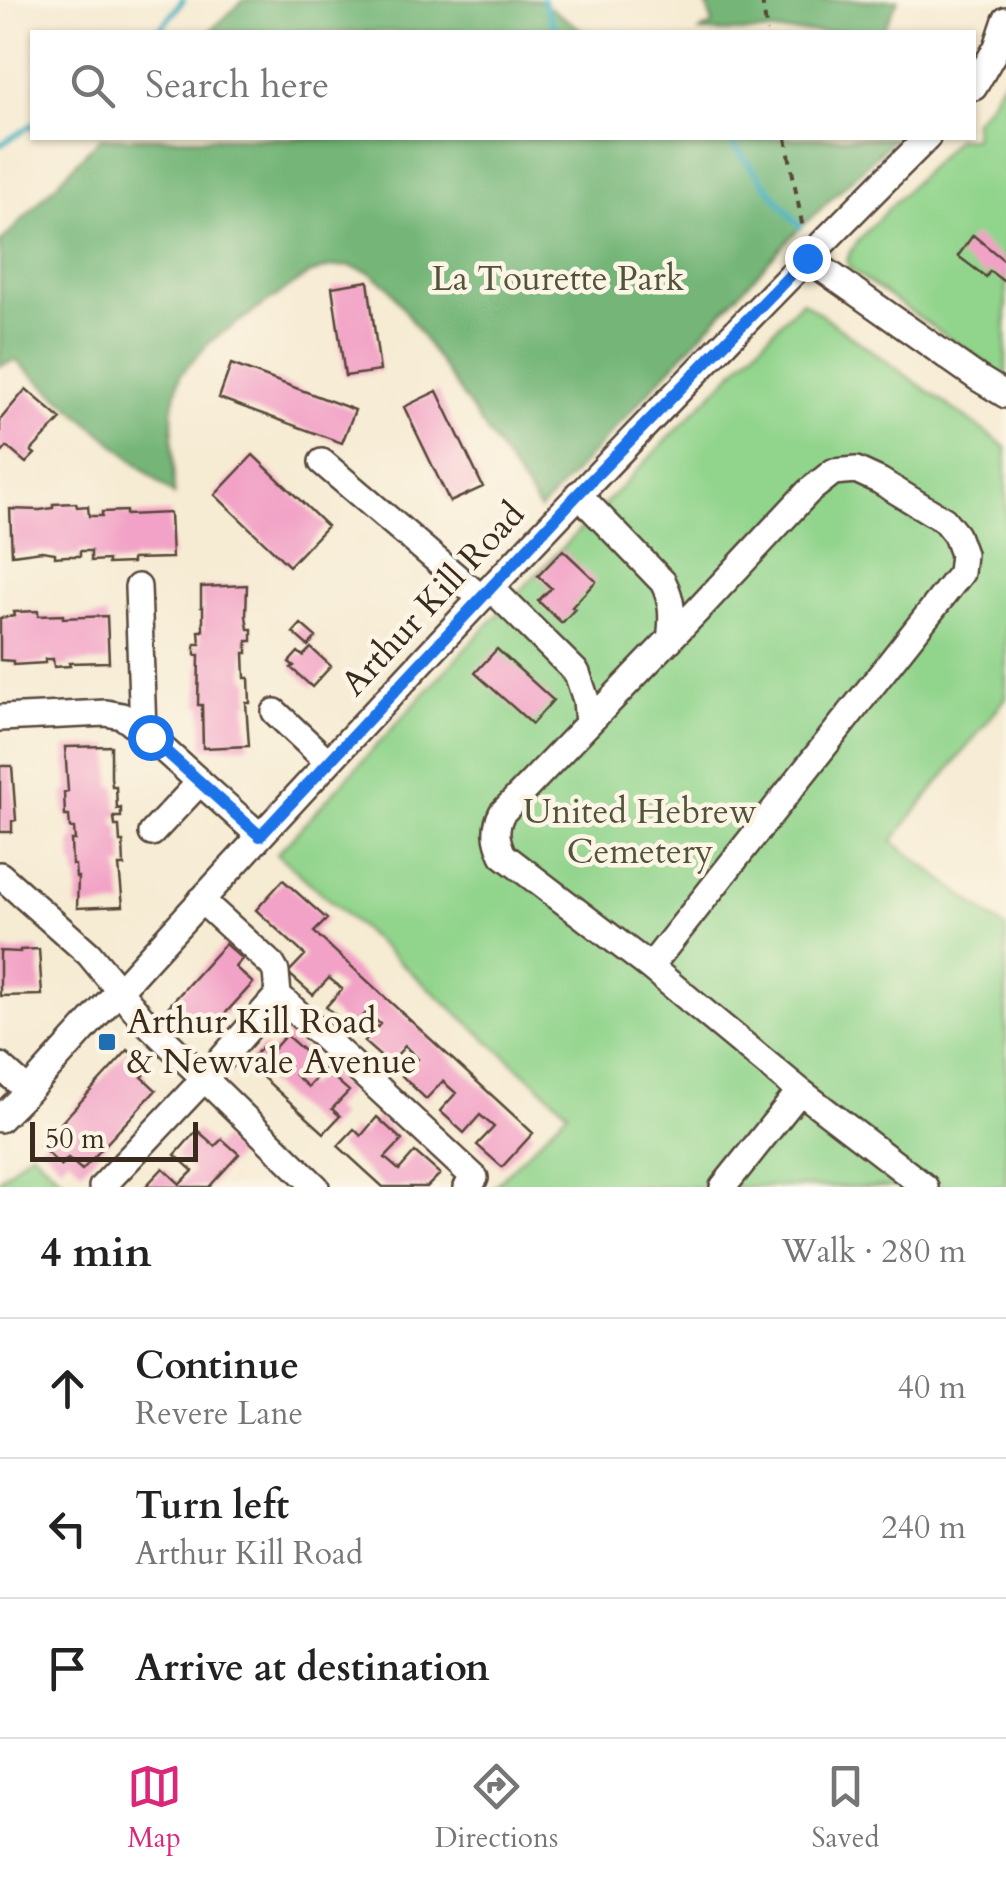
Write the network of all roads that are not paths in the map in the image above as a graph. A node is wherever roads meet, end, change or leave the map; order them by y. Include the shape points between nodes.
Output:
1 (1006, 20) edge
2 (1002, 49) edge
3 (976, 84) edge
4 (926, 140) edge
5 (810, 255) junction
6 (1006, 395) edge
7 (322, 462) dead end
8 (578, 494) junction
9 (664, 582) junction
10 (138, 587) dead end
11 (720, 587) junction
12 (486, 594) junction
13 (670, 640) junction
14 (577, 673) junction
15 (633, 678) junction
16 (275, 712) dead end
17 (0, 718) edge
18 (588, 724) junction
19 (143, 731) junction
20 (328, 762) junction
21 (200, 782) junction
22 (152, 833) dead end
23 (260, 836) junction
24 (0, 876) edge
25 (202, 900) junction
26 (650, 967) junction
27 (120, 990) junction
28 (278, 996) junction
29 (0, 1066) edge
30 (204, 1079) junction
31 (28, 1091) junction
32 (800, 1091) junction
33 (0, 1119) edge
34 (102, 1187) edge
35 (316, 1187) edge
36 (467, 1187) edge
37 (723, 1187) edge
38 (926, 1187) edge

1 - 2 street
2 - 3 street
4 - 5 street, Arthur Kill Road
5 - 6 street
5 - 8 street, Arthur Kill Road
7 - 12 street
8 - 9 street
8 - 12 street, Arthur Kill Road
9 - 11 street via 696,590
9 - 13 street via 672,610
10 - 19 street
11 - 13 street
11 - 26 street via 832,472 856,470 944,520 963,554 961,573
12 - 14 street
12 - 20 street, Arthur Kill Road
13 - 15 street
14 - 15 street via 608,681
14 - 18 street
15 - 18 street
16 - 20 street
17 - 19 street via 106,713
18 - 26 street via 502,813 496,839 503,855
19 - 21 street
20 - 23 street, Arthur Kill Road
21 - 22 street
21 - 23 street
23 - 25 street, Arthur Kill Road
24 - 27 street
25 - 27 street, Arthur Kill Road
25 - 28 street via 272,965
26 - 32 street
27 - 30 street
27 - 31 street, Arthur Kill Road
28 - 30 street
28 - 36 street via 476,1178
29 - 31 street
30 - 34 street
30 - 35 street
31 - 33 street, Arthur Kill Road
32 - 37 street
32 - 38 street

